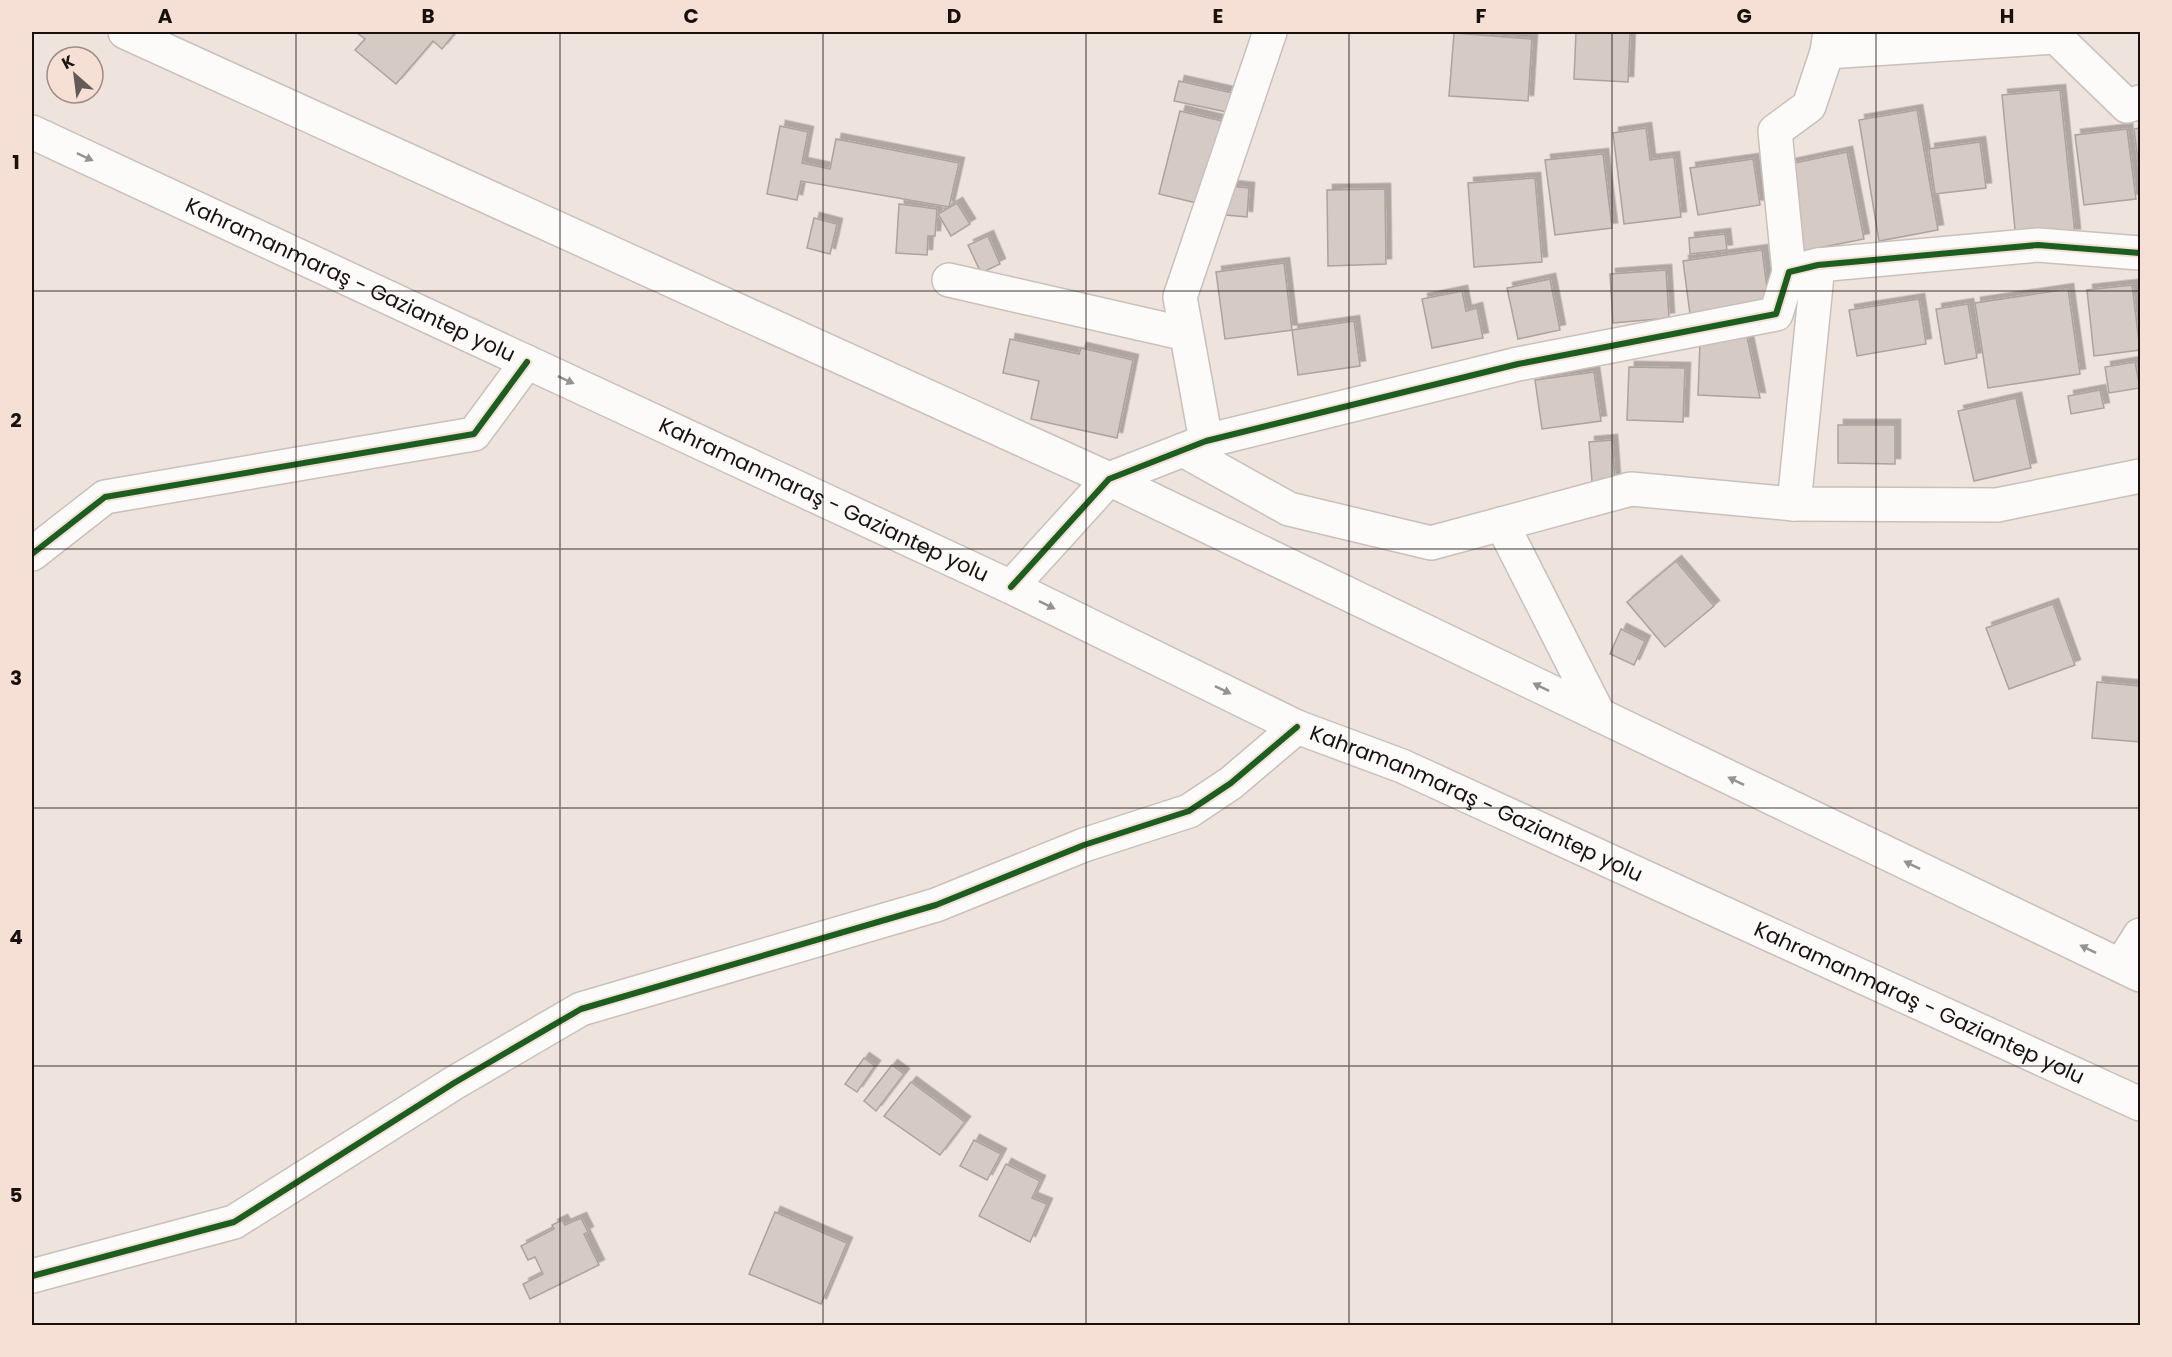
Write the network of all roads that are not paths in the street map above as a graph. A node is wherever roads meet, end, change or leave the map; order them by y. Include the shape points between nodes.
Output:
1 (125, 32) edge
2 (1270, 32) edge
3 (1828, 42) edge
4 (2140, 102) edge
5 (32, 132) edge
6 (2140, 254) edge
7 (1803, 269) junction
8 (949, 280) dead end
9 (1186, 334) junction
10 (527, 362) junction
11 (1194, 445) junction
12 (2140, 476) edge
13 (1109, 479) junction
14 (1794, 504) junction
15 (1502, 524) junction
16 (32, 554) edge
17 (1011, 587) junction
18 (1599, 715) junction
19 (1297, 727) junction
20 (2140, 935) edge
21 (2131, 970) edge
22 (2140, 1104) edge
23 (32, 1276) edge

1 - 13 main road
2 - 9 main road via 1180,297
3 - 4 main road via 2056,37 2127,106
3 - 7 main road via 1809,106 1775,131
5 -> 10 main road, Kahramanmaraş - Gaziantep yolu
6 - 7 main road via 2038,245
7 - 11 main road via 1776,314 1518,364
7 - 14 main road
8 - 9 main road
9 - 11 main road
10 - 16 main road via 474,434 105,497
10 -> 17 main road, Kahramanmaraş - Gaziantep yolu
11 - 13 main road
11 - 15 main road via 1289,510 1431,543
12 - 14 main road via 1997,505
13 - 17 main road
18 -> 13 main road
14 - 15 main road via 1631,489
15 - 18 main road
17 -> 19 main road, Kahramanmaraş - Gaziantep yolu
21 -> 18 main road
19 - 22 main road, Kahramanmaraş - Gaziantep yolu via 1402,766
19 - 23 main road via 1231,783 1189,811 1084,845 936,904 581,1009 454,1083 234,1222
20 - 21 main road

